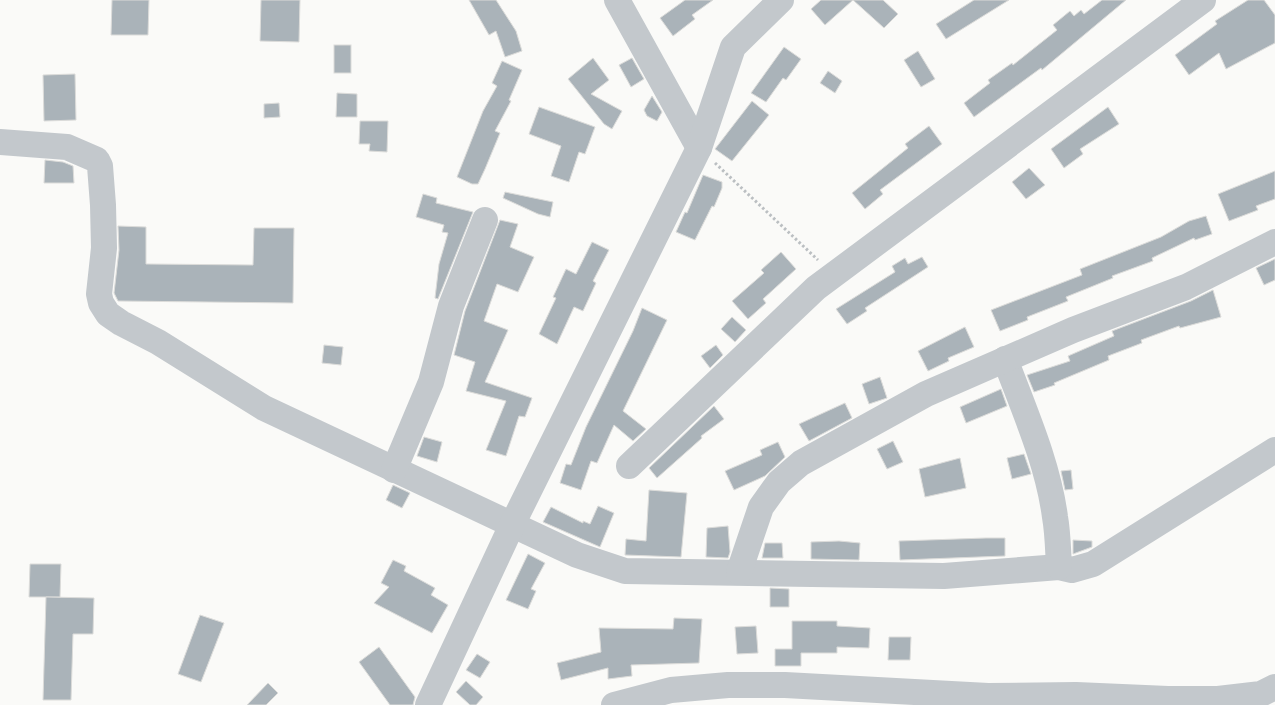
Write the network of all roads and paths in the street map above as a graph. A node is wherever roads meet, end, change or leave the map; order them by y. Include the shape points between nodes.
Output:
1 (617, 0) edge
2 (1203, 0) edge
3 (775, 2) edge
4 (0, 142) edge
5 (699, 148) junction
6 (485, 220) dead end
7 (1275, 242) edge
8 (833, 274) junction
9 (1005, 359) junction
10 (1275, 450) edge
11 (629, 466) dead end
12 (394, 470) junction
13 (512, 525) junction
14 (1059, 567) junction
15 (739, 572) junction
16 (1267, 695) edge
17 (988, 700) edge
18 (428, 705) edge
19 (614, 705) edge

1 - 5 street
2 - 8 street
3 - 5 street via 733,47
4 - 12 street via 67,147 86,154 100,166 104,248 99,294 108,314 264,408
5 - 8 path
5 - 13 street
6 - 12 street via 451,306 431,382
7 - 9 street via 1186,287
8 - 11 street
9 - 14 street via 1050,492
9 - 15 street via 926,394 801,463 779,482 760,507
10 - 14 street via 1092,564 1072,570
12 - 13 street
13 - 15 street via 577,555 625,571
13 - 18 street
14 - 15 street via 944,576
16 - 17 street via 1218,699 1076,695
17 - 19 street via 785,685 728,685 671,690

